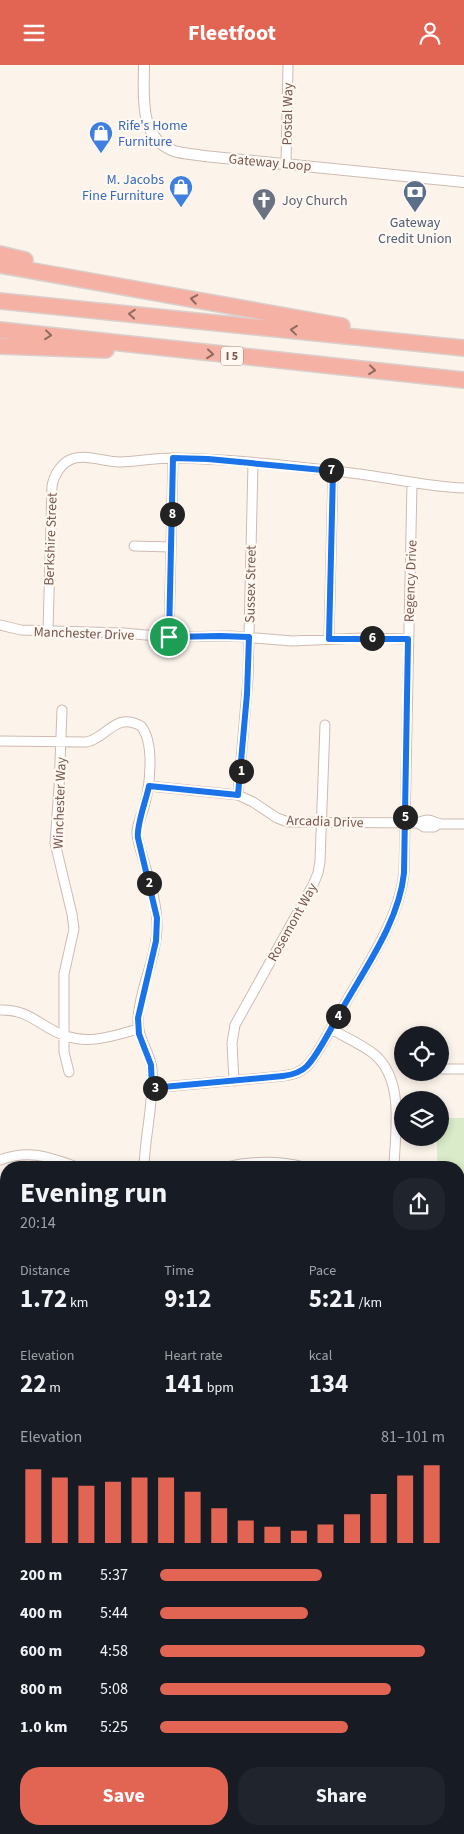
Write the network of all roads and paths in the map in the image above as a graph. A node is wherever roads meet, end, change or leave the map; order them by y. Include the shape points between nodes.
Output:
1 (144, 65) edge
2 (288, 65) edge
3 (286, 163) junction
4 (464, 182) edge
5 (0, 254) edge
6 (0, 265) edge
7 (96, 281) junction
8 (0, 301) edge
9 (0, 330) edge
10 (396, 341) junction
11 (0, 346) edge
12 (464, 348) edge
13 (164, 349) junction
14 (464, 380) edge
15 (173, 458) junction
16 (253, 463) junction
17 (333, 471) junction
18 (412, 483) junction
19 (464, 488) edge
20 (134, 546) dead end
21 (171, 547) junction
22 (0, 625) edge
23 (48, 631) junction
24 (169, 637) junction
25 (249, 637) junction
26 (329, 639) junction
27 (408, 639) junction
28 (62, 710) dead end
29 (325, 725) dead end
30 (0, 741) edge
31 (61, 743) junction
32 (149, 786) junction
33 (238, 795) junction
34 (322, 823) junction
35 (405, 823) junction
36 (464, 824) edge
37 (0, 1010) edge
38 (138, 1029) junction
39 (330, 1029) junction
40 (64, 1035) junction
41 (449, 1069) edge
42 (464, 1069) edge
43 (68, 1072) dead end
44 (234, 1081) junction
45 (152, 1088) junction
46 (0, 1160) edge
47 (62, 1161) edge
48 (144, 1161) edge
49 (394, 1161) edge

1 - 3 street, Gateway Loop via 146,123 165,146 174,151 204,156
2 - 3 street, Postal Way
3 - 4 street, Gateway Loop
5 - 7 highway
6 - 7 highway
10 -> 7 highway via 343,326
10 -> 8 highway
9 -> 13 highway, I 5
10 - 12 highway
11 - 13 highway via 135,352
13 -> 14 highway, I 5
15 - 16 street, Berkshire Street
15 - 21 street
15 - 23 street, Berkshire Street via 119,462 81,457 68,461 58,471 51,491
16 - 17 street, Berkshire Street
16 - 25 street, Sussex Street
17 - 18 street, Berkshire Street
17 - 26 street
18 - 19 street, Berkshire Street
18 - 27 street, Regency Drive
20 - 21 street
21 - 24 street
22 - 23 street, Manchester Drive via 14,630
23 - 24 street, Manchester Drive
24 - 25 street, Manchester Drive
25 - 26 street, Manchester Drive via 292,641
25 - 33 street, Sussex Street
26 - 27 street, Manchester Drive
27 - 35 street, Regency Drive
28 - 31 street, Winchester Way
29 - 34 street, Rosemont Way
30 - 31 street
31 - 32 street via 91,741 121,722 143,722 149,741
31 - 40 street, Winchester Way via 55,843 74,929 65,969
32 - 33 street, Arcadia Drive
32 - 38 street via 137,835 157,929
33 - 34 street, Arcadia Drive via 284,821
34 - 35 street, Arcadia Drive
34 - 44 street, Rosemont Way via 316,880 235,1025 232,1043
35 - 36 street, Arcadia Drive via 434,820 439,824
35 - 39 street, Regency Drive via 404,873 391,922
37 - 40 street via 20,1011
38 - 40 street via 98,1040
38 - 45 street via 151,1065
39 - 44 street, Regency Drive via 311,1061 300,1072
39 - 49 street via 373,1053 390,1075 395,1096
40 - 43 street, Winchester Way
41 - 42 street
44 - 45 street, Regency Drive
45 - 48 street
46 - 47 street via 17,1155 38,1155

